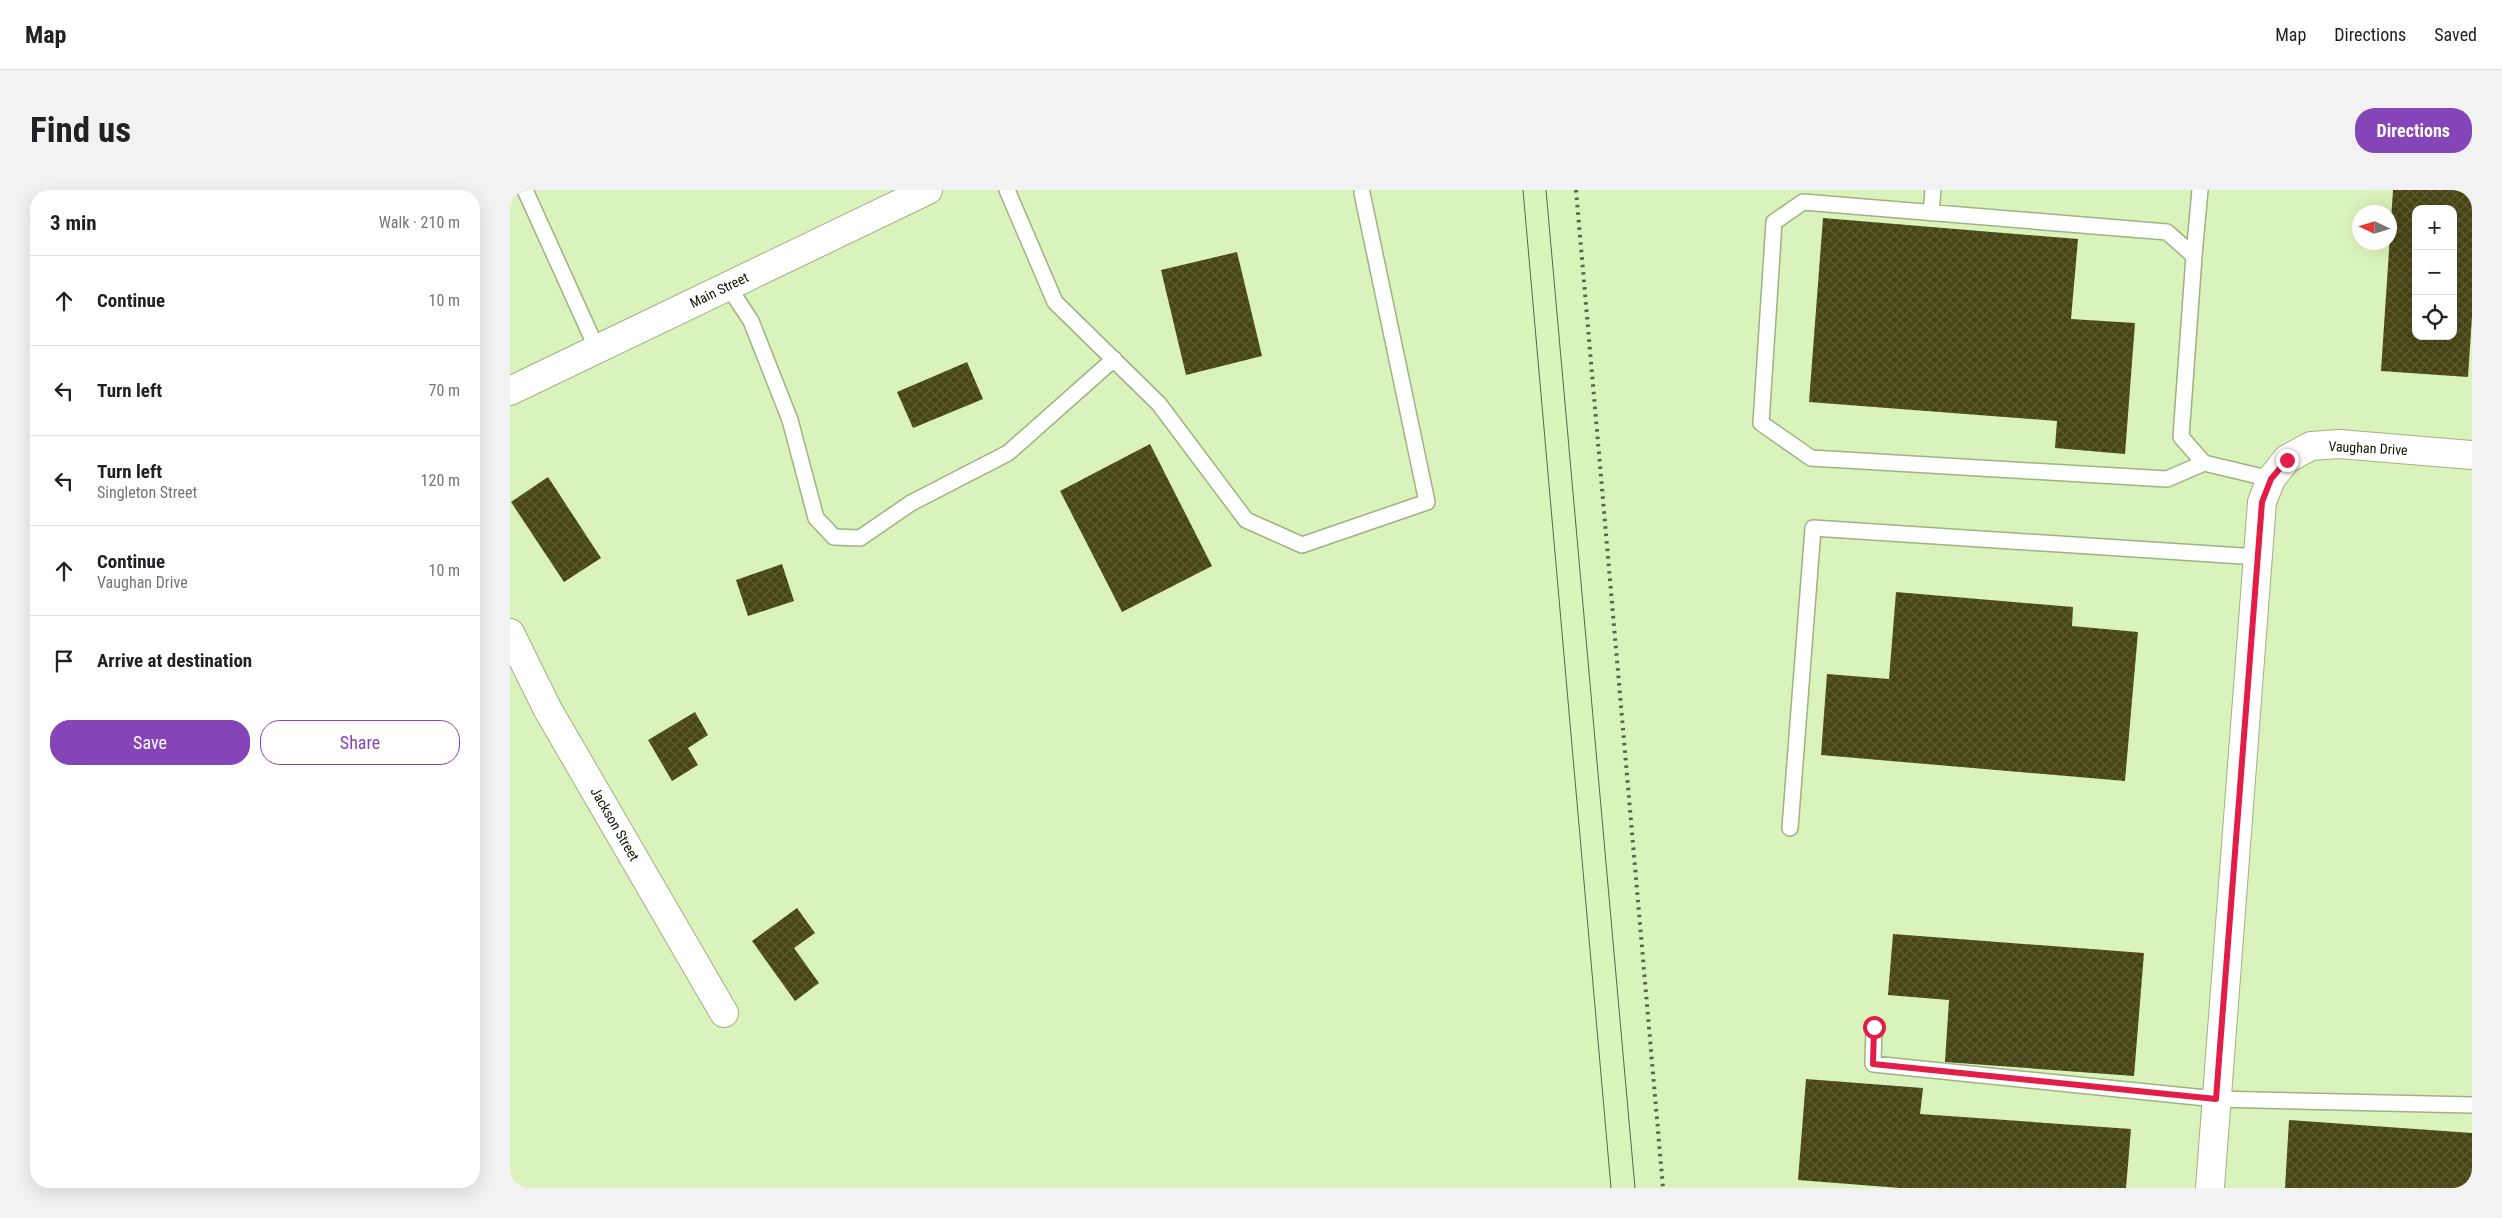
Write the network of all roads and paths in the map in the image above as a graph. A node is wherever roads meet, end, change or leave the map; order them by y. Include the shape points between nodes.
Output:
1 (525, 190) edge
2 (928, 190) edge
3 (1007, 190) edge
4 (1933, 190) edge
5 (2200, 190) edge
6 (1362, 193) dead end
7 (1799, 196) edge
8 (1931, 213) junction
9 (2194, 256) junction
10 (728, 286) junction
11 (597, 349) junction
12 (1114, 359) junction
13 (510, 391) edge
14 (2472, 455) edge
15 (2204, 463) junction
16 (2266, 491) junction
17 (2258, 557) junction
18 (510, 633) edge
19 (1790, 828) dead end
20 (724, 1013) dead end
21 (1874, 1027) dead end
22 (2216, 1099) junction
23 (2472, 1105) edge
24 (2210, 1188) edge

1 - 11 lane
2 - 10 street, Main Street
3 - 12 lane via 1055,302
4 - 8 lane
5 - 9 lane
6 - 12 lane via 1427,502 1302,544 1246,520 1159,404
7 - 8 lane
7 - 15 lane via 1774,222 1761,423 1811,458 2167,479
8 - 9 lane via 2167,232
9 - 15 lane via 2181,437
10 - 11 street, Main Street
10 - 12 lane via 751,321 790,420 816,518 834,537 860,538 911,503 1008,453
11 - 13 street, Main Street
14 - 16 street, Vaughan Drive via 2339,444 2311,446 2287,460
15 - 16 lane
16 - 17 street
17 - 19 lane via 1813,528
17 - 22 street
18 - 20 street, Jackson Street via 548,710
21 - 22 lane via 1873,1064
22 - 23 lane
22 - 24 street

